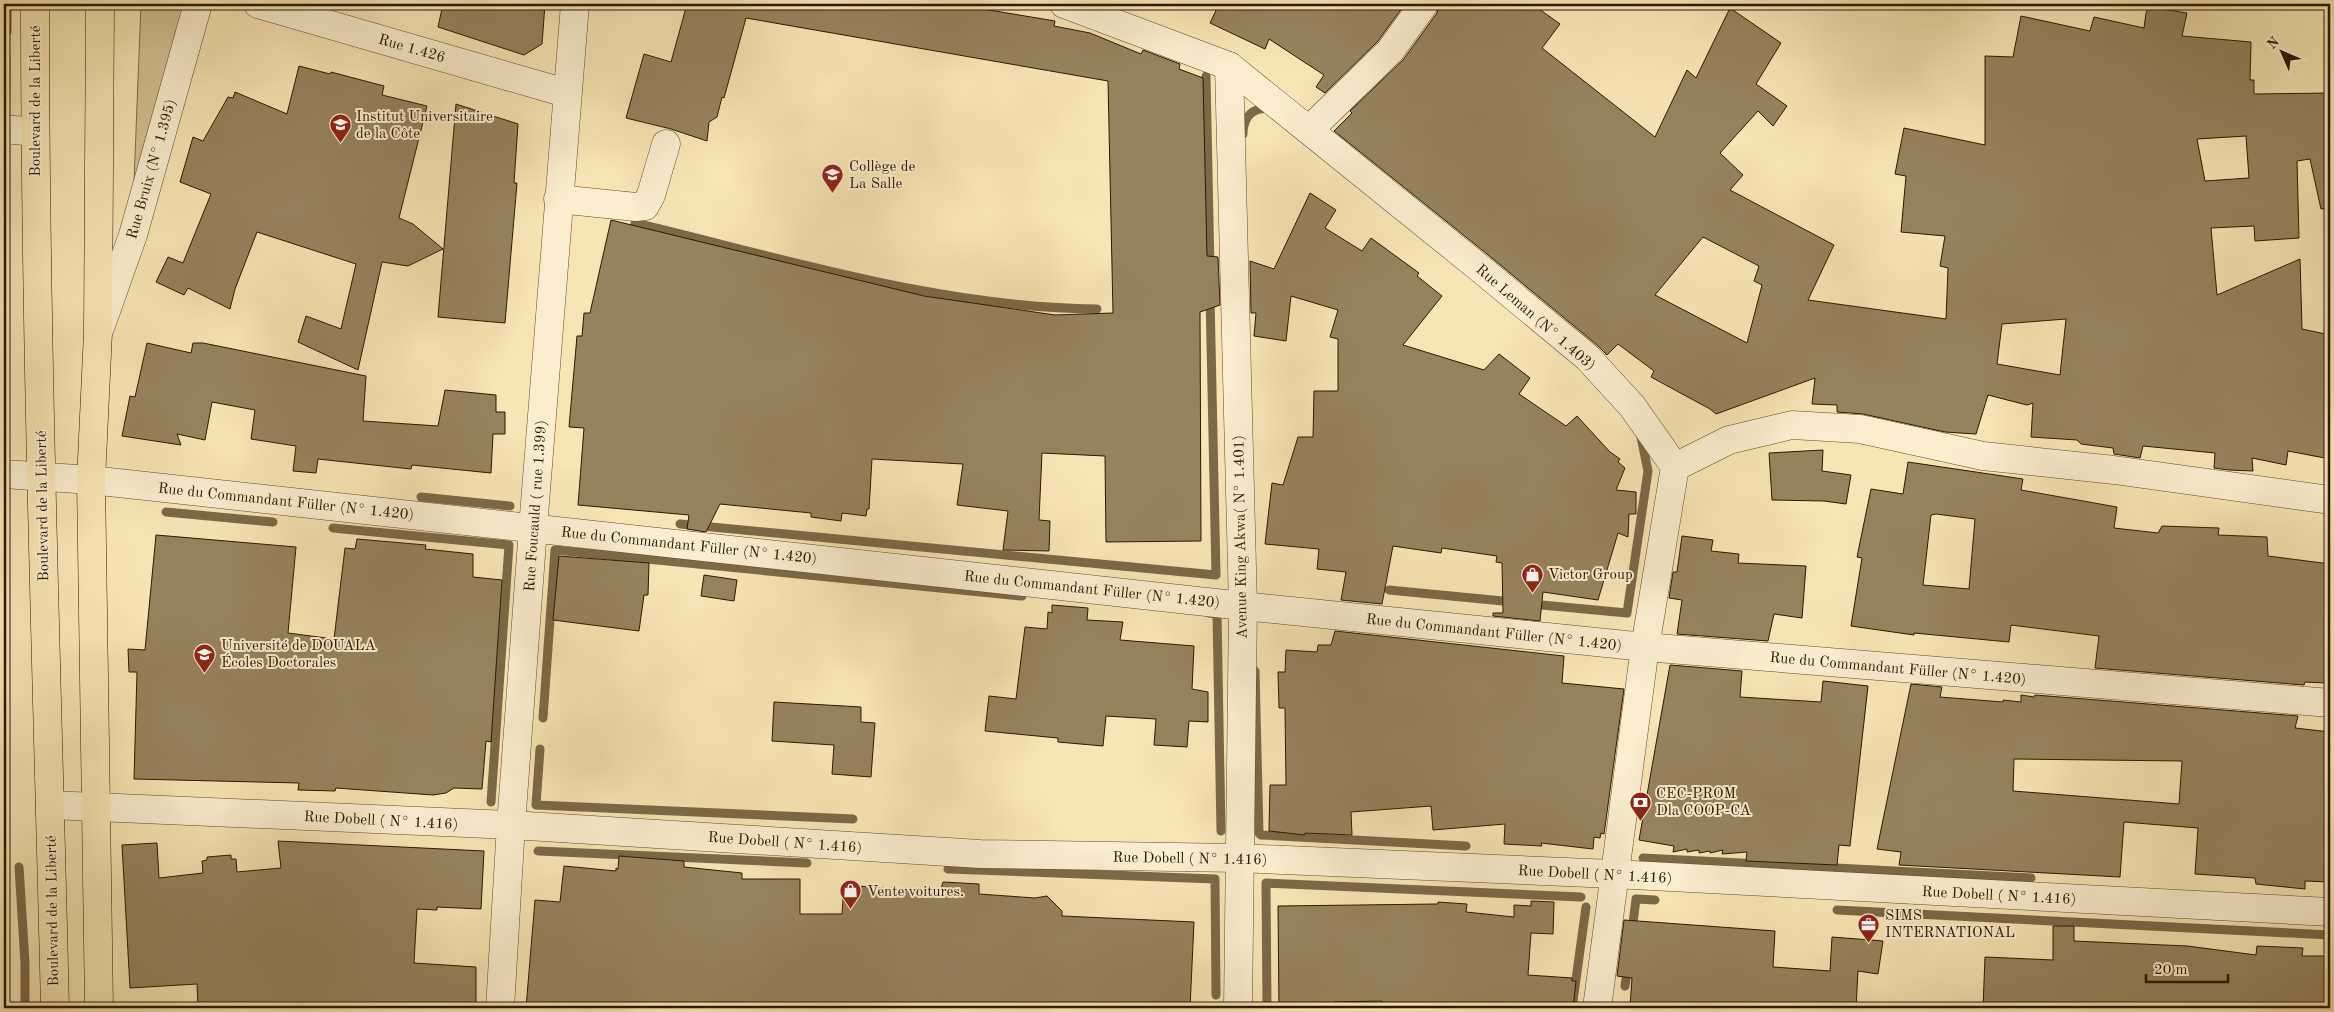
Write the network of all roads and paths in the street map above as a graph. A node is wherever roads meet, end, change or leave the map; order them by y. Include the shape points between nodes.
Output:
1 (34, 4) edge
2 (100, 4) edge
3 (198, 4) edge
4 (258, 4) edge
5 (575, 4) edge
6 (1064, 4) edge
7 (1424, 4) edge
8 (1229, 66) junction
9 (566, 92) junction
10 (4, 129) edge
11 (1309, 130) junction
12 (35, 132) junction
13 (666, 144) dead end
14 (558, 199) junction
15 (98, 332) junction
16 (1675, 467) junction
17 (4, 474) edge
18 (41, 477) junction
19 (91, 480) junction
20 (2330, 500) edge
21 (533, 528) junction
22 (1243, 606) junction
23 (1645, 647) junction
24 (2330, 703) edge
25 (50, 806) junction
26 (96, 807) junction
27 (511, 825) junction
28 (1238, 858) junction
29 (1613, 874) junction
30 (2330, 912) edge
31 (55, 1008) edge
32 (99, 1008) edge
33 (500, 1008) edge
34 (1238, 1008) edge
35 (1597, 1008) edge

1 - 12 main road, Boulevard de la Liberté
2 - 15 main road
3 - 15 street, Rue Bruix (N° 1.395) via 132,234
4 - 9 street, Rue 1.426
5 - 9 street, Rue Foucauld ( rue 1.399)
6 - 8 street, Rue Leman (N° 1.403)
7 - 11 street via 1390,51
8 - 11 street, Rue Leman (N° 1.403)
8 - 22 street, Avenue King Akwa( N° 1.401)
9 - 14 street, Rue Foucauld ( rue 1.399)
10 - 12 street
11 - 16 street, Rue Leman (N° 1.403) via 1587,357 1632,406
12 - 18 main road, Boulevard de la Liberté
13 - 14 street via 645,206
14 - 21 street, Rue Foucauld ( rue 1.399)
15 - 19 main road
16 - 20 street via 1729,440 1792,425 1860,429 1983,456 2114,470
16 - 23 street
17 - 18 street, Rue du Commandant Füller (N° 1.420)
18 - 19 street, Rue du Commandant Füller (N° 1.420)
18 - 25 main road, Boulevard de la Liberté
19 - 21 street, Rue du Commandant Füller (N° 1.420)
19 - 26 main road
21 - 22 street, Rue du Commandant Füller (N° 1.420)
21 - 27 street, Rue Foucauld ( rue 1.399)
22 - 23 street, Rue du Commandant Füller (N° 1.420)
22 - 28 street, Avenue King Akwa( N° 1.401)
23 - 24 street, Rue du Commandant Füller (N° 1.420)
23 - 29 street
25 - 26 street, Rue Dobell ( N° 1.416)
25 - 31 main road, Boulevard de la Liberté
26 - 27 street, Rue Dobell ( N° 1.416)
26 - 32 main road
27 - 28 street, Rue Dobell ( N° 1.416) via 980,854
27 - 33 street, Rue Foucauld ( rue 1.399)
28 - 29 street, Rue Dobell ( N° 1.416)
28 - 34 street, Avenue King Akwa( N° 1.401)
29 - 30 street, Rue Dobell ( N° 1.416)
29 - 35 street

